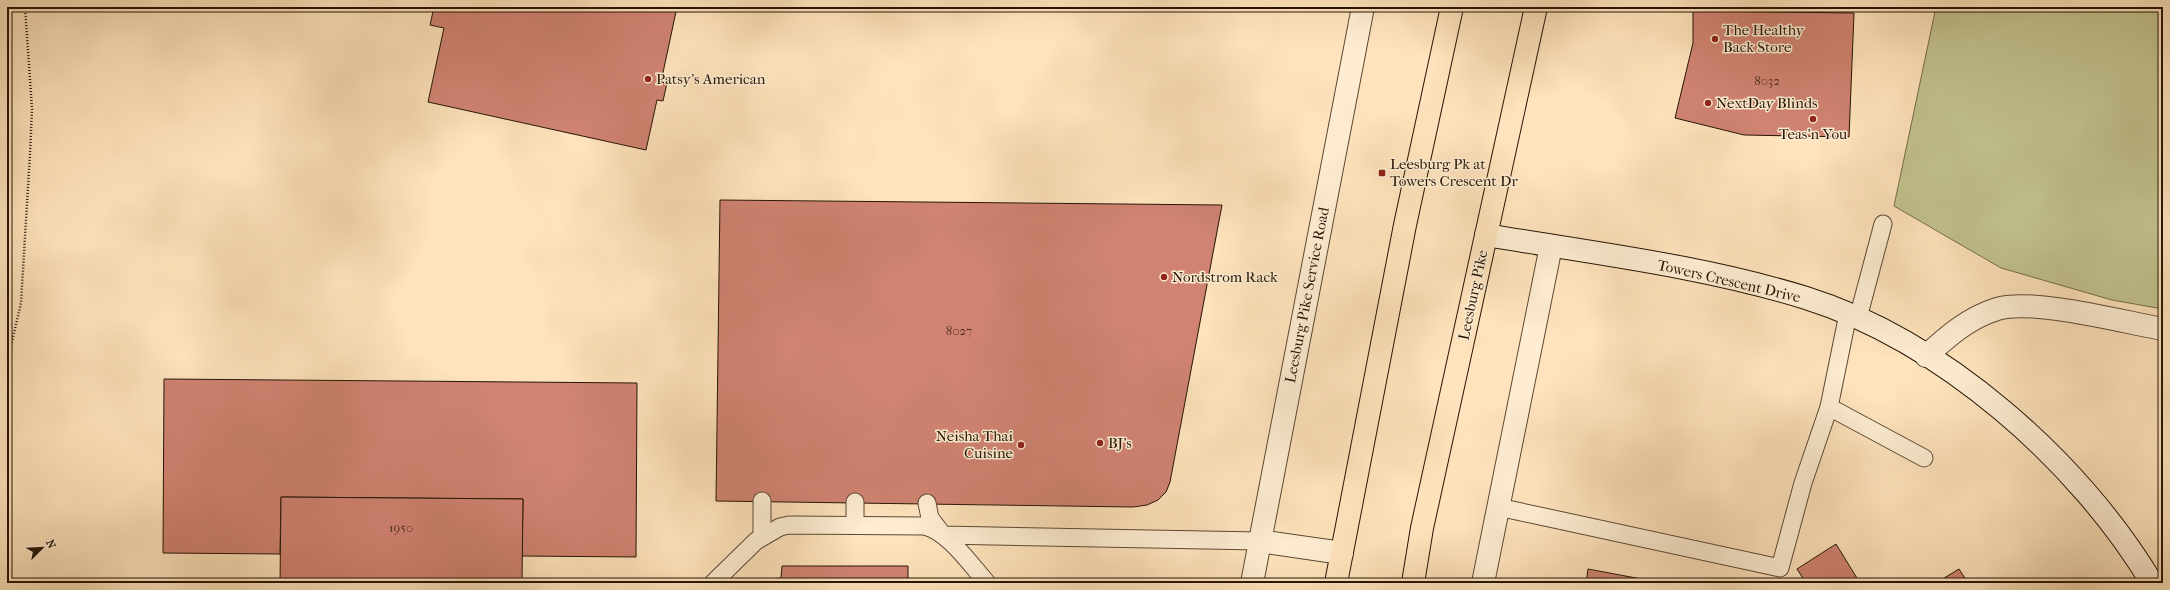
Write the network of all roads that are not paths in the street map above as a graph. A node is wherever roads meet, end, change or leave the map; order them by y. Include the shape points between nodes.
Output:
1 (1363, 7) edge
2 (1452, 7) edge
3 (1536, 7) edge
4 (1548, 7) edge
5 (1528, 43) junction
6 (1883, 224) dead end
7 (1486, 234) junction
8 (1551, 246) junction
9 (1853, 316) junction
10 (2163, 329) edge
11 (1926, 356) junction
12 (1829, 407) junction
13 (1924, 458) dead end
14 (762, 501) dead end
15 (855, 502) dead end
16 (927, 503) dead end
17 (1498, 508) junction
18 (855, 525) junction
19 (943, 535) junction
20 (762, 536) junction
21 (1260, 541) junction
22 (1342, 553) junction
23 (2163, 577) edge
24 (713, 583) edge
25 (987, 583) edge
26 (1252, 583) edge
27 (1336, 583) edge
28 (1413, 583) edge
29 (1483, 583) edge
30 (2152, 583) edge

1 - 21 street, Leesburg Pike Service Road
2 - 22 highway via 1405,225
3 - 5 highway, Leesburg Pike
4 - 5 highway
5 - 7 highway, Leesburg Pike
6 - 9 lane
7 - 8 street, Towers Crescent Drive
7 - 28 highway, Leesburg Pike via 1422,528
8 - 9 street, Towers Crescent Drive via 1702,272 1775,289
8 - 17 street
9 - 11 street, Towers Crescent Drive
9 - 12 lane
10 - 11 street via 2056,309 2025,306 1997,309 1953,331
11 - 30 street, Towers Crescent Drive via 1977,391 2041,444 2093,500
12 - 13 lane
12 - 17 lane via 1803,483 1780,568
14 - 20 lane
15 - 18 lane
16 - 19 lane via 930,518
17 - 29 street
18 - 19 lane via 924,526
18 - 20 lane via 789,525
19 - 21 lane
19 - 25 lane
20 - 24 lane
21 - 22 street
21 - 26 street, Leesburg Pike Service Road
22 - 27 highway
23 - 30 street

